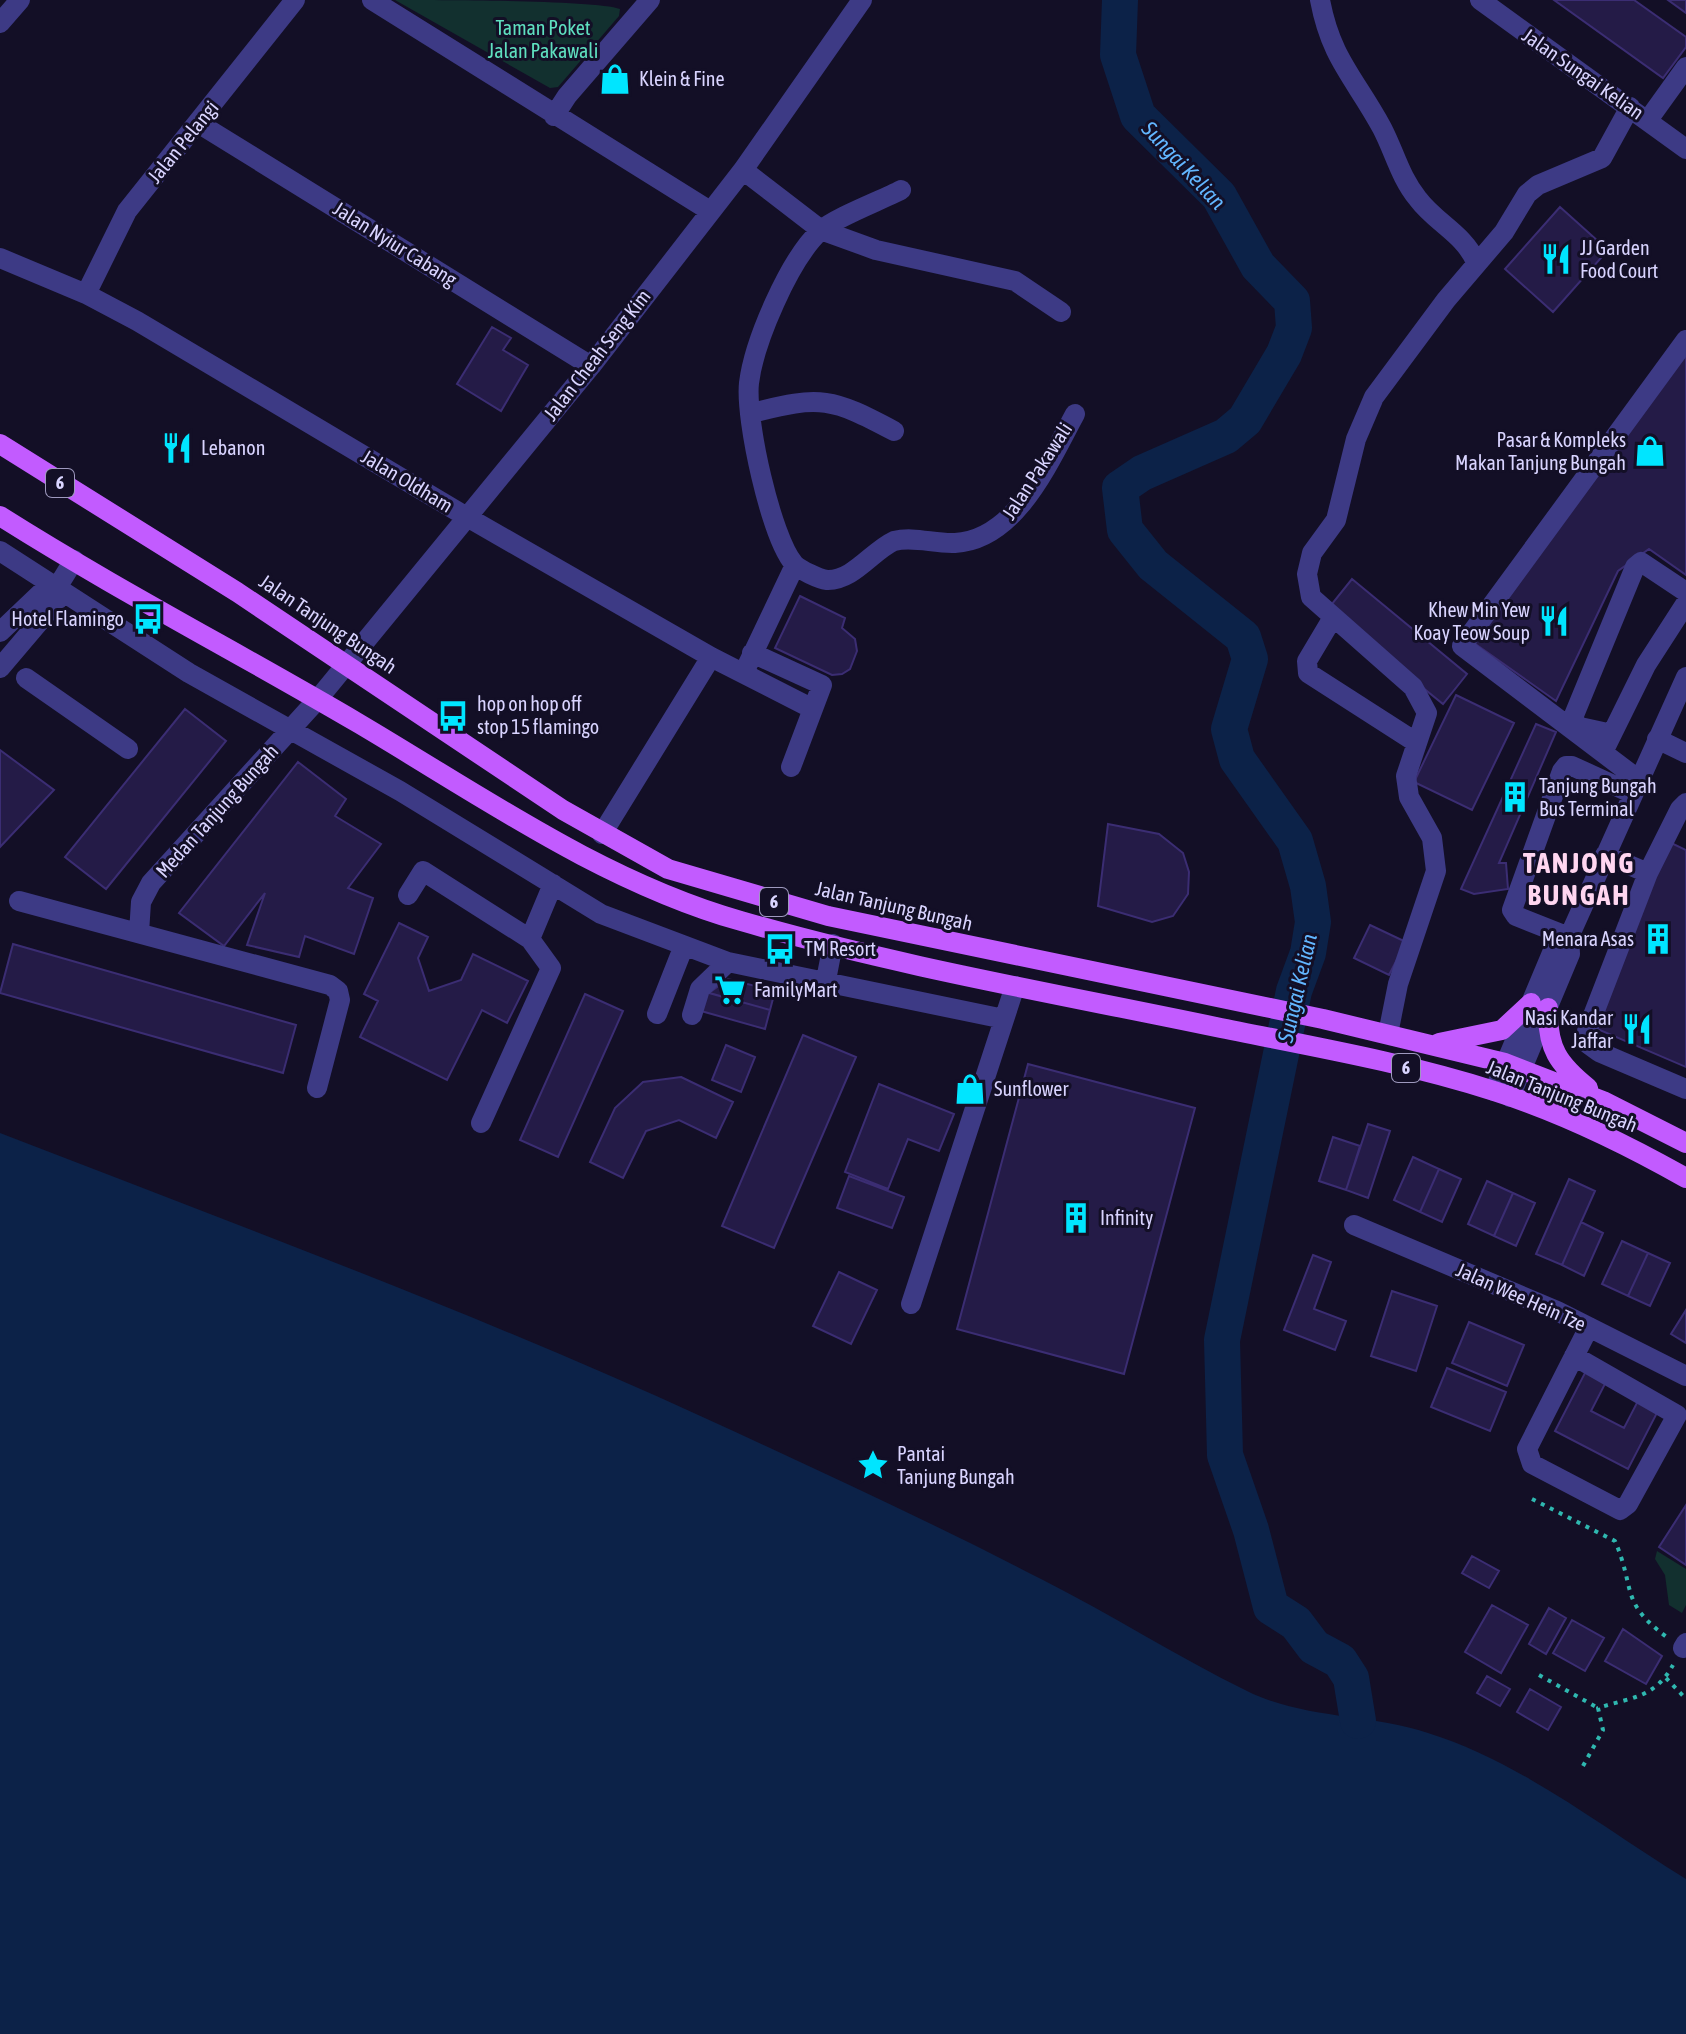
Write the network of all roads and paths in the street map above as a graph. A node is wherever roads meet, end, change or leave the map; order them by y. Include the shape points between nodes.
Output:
1 (20, 0) edge
2 (295, 0) edge
3 (372, 0) edge
4 (650, 0) edge
5 (1320, 0) edge
6 (1480, 0) edge
7 (859, 1) edge
8 (0, 23) edge
9 (1686, 67) edge
10 (1630, 107) junction
11 (554, 116) junction
12 (1648, 120) junction
13 (198, 123) junction
14 (1686, 149) edge
15 (743, 170) junction
16 (901, 190) dead end
17 (710, 211) junction
18 (821, 230) junction
19 (0, 258) edge
20 (1476, 262) junction
21 (86, 294) junction
22 (1061, 312) dead end
23 (1686, 340) edge
24 (591, 366) junction
25 (752, 413) junction
26 (1075, 414) dead end
27 (894, 431) dead end
28 (0, 444) edge
29 (0, 516) edge
30 (467, 517) junction
31 (23, 530) junction
32 (3, 558) edge
33 (74, 560) junction
34 (795, 565) junction
35 (58, 586) junction
36 (1686, 592) edge
37 (1686, 603) edge
38 (1332, 619) junction
39 (0, 632) edge
40 (752, 653) junction
41 (711, 657) junction
42 (343, 664) junction
43 (0, 668) edge
44 (743, 674) junction
45 (1686, 677) edge
46 (26, 678) dead end
47 (318, 699) junction
48 (813, 709) junction
49 (291, 728) junction
50 (1612, 734) junction
51 (1657, 739) junction
52 (1417, 743) junction
53 (128, 749) dead end
54 (1602, 753) junction
55 (1686, 753) edge
56 (791, 767) dead end
57 (1636, 787) junction
58 (1686, 803) edge
59 (602, 834) junction
60 (1605, 855) junction
61 (1648, 873) junction
62 (553, 884) junction
63 (408, 895) dead end
64 (19, 901) dead end
65 (139, 933) junction
66 (1569, 937) junction
67 (530, 939) junction
68 (833, 944) junction
69 (683, 948) junction
70 (728, 962) junction
71 (826, 980) junction
72 (1015, 986) junction
73 (1539, 1006) junction
74 (657, 1014) dead end
75 (692, 1015) dead end
76 (1004, 1019) junction
77 (1388, 1034) junction
78 (1427, 1044) junction
79 (1514, 1066) junction
80 (317, 1088) dead end
81 (1686, 1089) edge
82 (1502, 1094) junction
83 (1603, 1101) junction
84 (481, 1123) dead end
85 (1686, 1143) edge
86 (1686, 1178) edge
87 (1354, 1225) dead end
88 (911, 1304) dead end
89 (1589, 1327) junction
90 (1574, 1356) junction
91 (1686, 1376) edge
92 (1532, 1499) dead end
93 (1684, 1645) edge
94 (1539, 1675) dead end
95 (1666, 1678) junction
96 (1686, 1699) edge
97 (1598, 1708) junction
98 (1583, 1766) dead end

1 - 8 street
2 - 13 street, Jalan Pelangi
3 - 11 street
4 - 11 street
5 - 20 street via 1333,51 1382,128 1402,179 1469,245
6 - 10 street, Jalan Sungai Kelian
7 - 15 street, Jalan Cheah Seng Kim
9 - 12 street
10 - 12 street, Jalan Sungai Kelian
10 - 20 street via 1602,158 1527,194 1504,232
11 - 17 street
12 - 14 street, Jalan Sungai Kelian
13 - 21 street, Jalan Pelangi via 127,211
13 - 24 street, Jalan Nyiur Cabang
15 - 17 street, Jalan Cheah Seng Kim
15 - 18 street
16 - 18 street
17 - 24 street, Jalan Cheah Seng Kim
18 - 22 street via 876,250 1015,281
18 - 25 street via 793,270 757,346 749,386
19 - 21 street, Jalan Oldham
20 - 38 street via 1374,397 1356,439 1336,520 1312,553 1307,574 1311,597
21 - 30 street, Jalan Oldham
23 - 54 street via 1462,646
24 - 30 street, Jalan Cheah Seng Kim
25 - 27 street via 821,400 846,405
25 - 34 street via 767,503
26 - 34 street, Jalan Pakawali via 1023,500 998,529 978,540 894,541 835,579 824,580
28 - 42 main road, Jalan Tanjung Bungah / 6
29 - 31 main road, Jalan Tanjung Bungah / 6
30 - 41 street, Jalan Oldham
30 - 42 street, Jalan Cheah Seng Kim
31 - 32 street
31 - 33 main road, Jalan Tanjung Bungah / 6
32 - 35 street
33 - 35 street
33 - 47 main road, Jalan Tanjung Bungah / 6
34 - 40 street
35 - 39 street via 42,592
35 - 43 street via 56,602
35 - 49 street via 189,673
36 - 50 street via 1649,565 1641,562 1635,567 1572,720
37 - 50 street via 1646,665
38 - 52 street via 1423,701 1427,713
38 - 52 street via 1307,661 1308,673
40 - 44 street
40 - 48 street via 822,685
41 - 44 street, Jalan Oldham
41 - 59 street
42 - 47 street, Jalan Cheah Seng Kim
42 - 59 main road, Jalan Tanjung Bungah / 6
44 - 48 street, Jalan Oldham
45 - 51 street
46 - 53 street
47 - 49 street, Medan Tanjung Bungah
47 - 68 main road, Jalan Tanjung Bungah / 6 via 592,860 663,894 739,921
48 - 56 street
49 - 62 street
49 - 65 street, Medan Tanjung Bungah via 151,883 137,917
50 - 54 street
51 - 55 street
51 - 57 street
52 - 77 street via 1406,776 1409,797 1432,838 1436,871 1398,984
54 - 57 street
57 - 60 street
57 - 66 street via 1572,766 1562,771 1512,910
58 - 61 street
59 - 77 main road, Jalan Tanjung Bungah / 6 via 668,869 770,902
60 - 61 street
60 - 66 street
61 - 81 street via 1587,1031 1588,1044
62 - 67 street
62 - 69 street via 601,914
63 - 67 street via 423,871
64 - 65 street
65 - 80 street via 338,991
66 - 73 street via 1554,948
67 - 84 street via 551,968
68 - 71 street
68 - 72 main road, Jalan Tanjung Bungah / 6
69 - 70 street
69 - 74 street
70 - 71 street
70 - 75 street via 700,989
71 - 76 street
72 - 76 street
72 - 82 main road, Jalan Tanjung Bungah / 6 via 1318,1047
73 - 78 main road via 1484,1037
73 - 79 street
73 - 83 main road via 1553,1055
76 - 88 street
77 - 78 main road, Jalan Tanjung Bungah / 6
78 - 79 main road, Jalan Tanjung Bungah / 6
79 - 82 street
79 - 83 main road, Jalan Tanjung Bungah / 6
82 - 86 main road, Jalan Tanjung Bungah / 6
83 - 85 main road, Jalan Tanjung Bungah / 6
87 - 89 street, Jalan Wee Hein Tze
89 - 90 street
89 - 91 street, Jalan Wee Hein Tze
90 - 90 street via 1677,1415 1620,1510 1527,1457
92 - 93 path via 1615,1541 1628,1571 1629,1596 1643,1619
93 - 95 path
94 - 97 path
95 - 96 path
95 - 97 path via 1641,1698
97 - 98 path via 1603,1730

